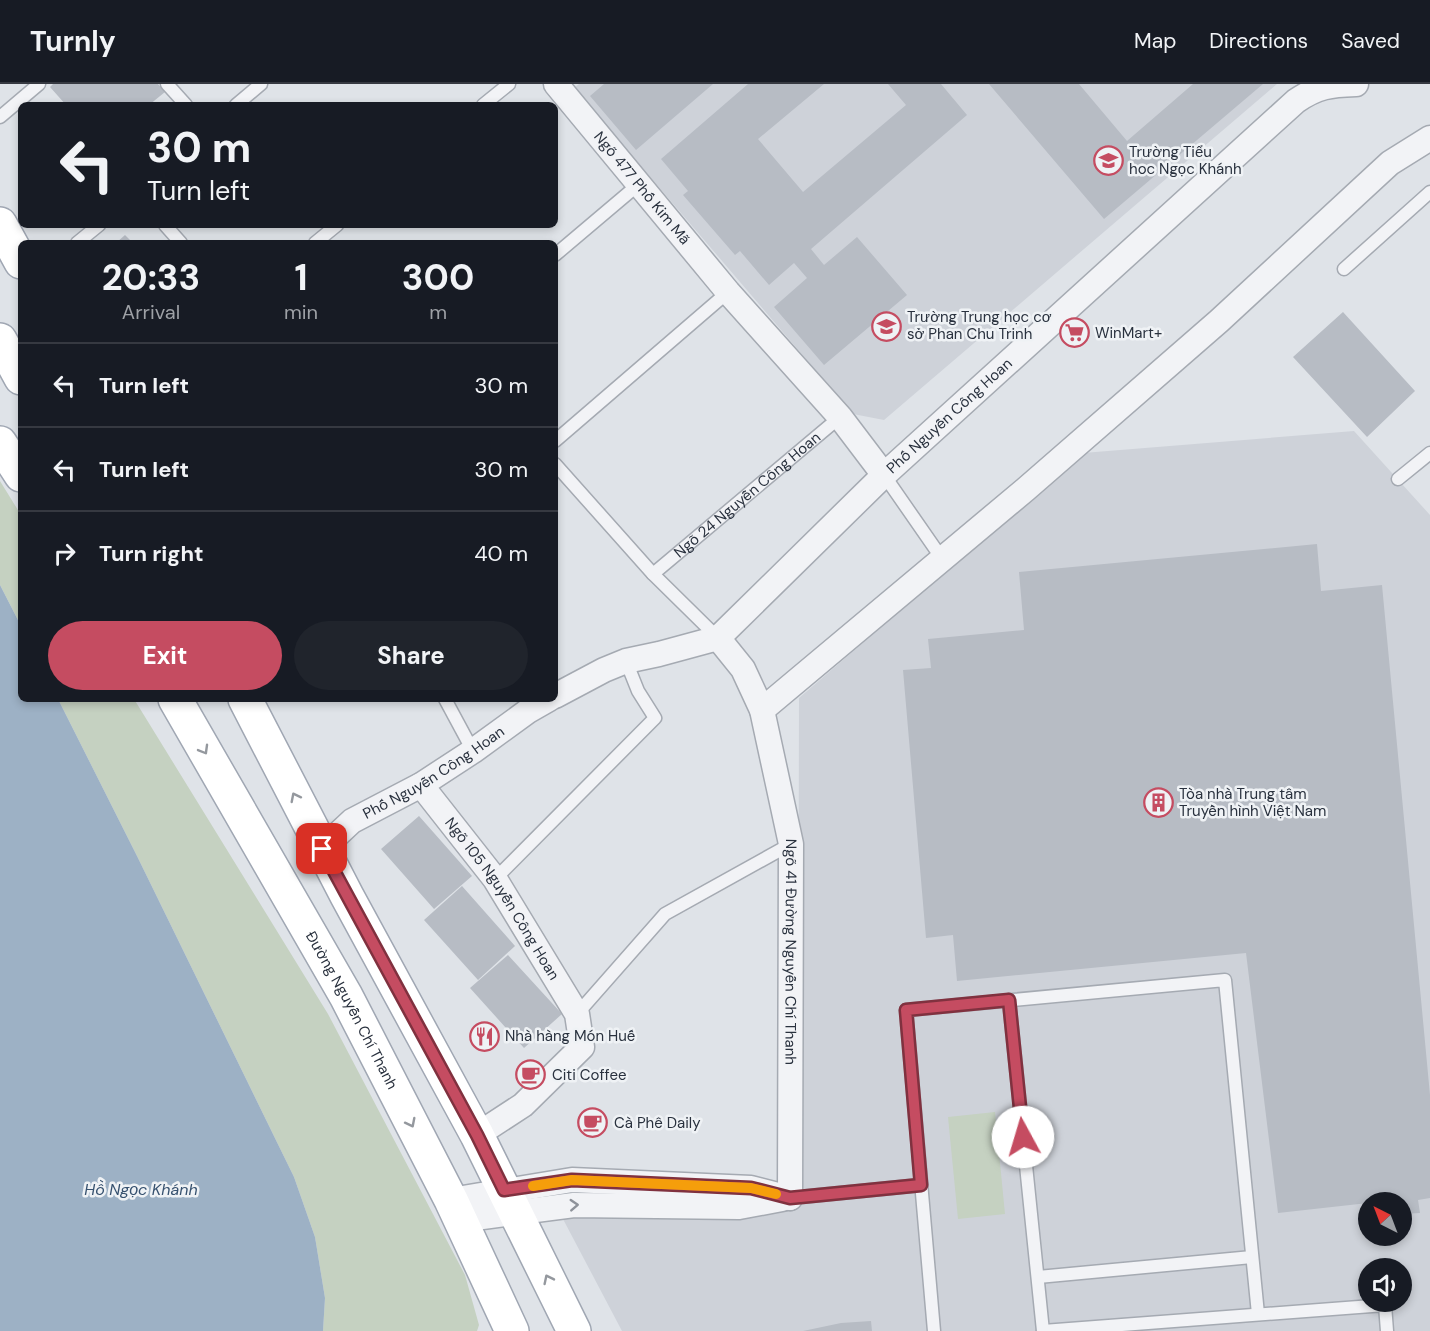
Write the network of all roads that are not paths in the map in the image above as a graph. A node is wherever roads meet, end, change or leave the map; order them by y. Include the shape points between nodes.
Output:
1 (39, 84) edge
2 (167, 84) edge
3 (261, 84) edge
4 (509, 84) edge
5 (556, 84) edge
6 (1356, 84) edge
7 (183, 102) edge
8 (240, 102) edge
9 (487, 102) edge
10 (0, 117) edge
11 (1430, 138) edge
12 (639, 184) junction
13 (1430, 192) edge
14 (0, 224) edge
15 (95, 228) edge
16 (168, 228) edge
17 (333, 228) edge
18 (81, 240) edge
19 (178, 240) edge
20 (319, 240) edge
21 (558, 252) edge
22 (18, 257) edge
23 (1344, 269) dead end
24 (728, 292) junction
25 (0, 340) edge
26 (18, 373) edge
27 (840, 417) junction
28 (558, 438) edge
29 (0, 442) edge
30 (1430, 453) edge
31 (558, 467) edge
32 (18, 471) edge
33 (884, 475) junction
34 (1398, 479) dead end
35 (943, 560) junction
36 (653, 574) junction
37 (718, 638) junction
38 (626, 661) junction
39 (558, 694) edge
40 (177, 702) edge
41 (247, 702) edge
42 (447, 702) edge
43 (544, 702) edge
44 (762, 710) junction
45 (473, 751) junction
46 (421, 785) junction
47 (791, 844) junction
48 (322, 849) junction
49 (495, 879) junction
50 (1009, 1000) junction
51 (577, 1014) junction
52 (477, 1135) junction
53 (921, 1185) junction
54 (790, 1198) junction
55 (510, 1201) junction
56 (455, 1210) junction
57 (1252, 1257) junction
58 (1038, 1277) junction
59 (1258, 1314) junction
60 (512, 1331) edge
61 (574, 1331) edge
62 (934, 1331) edge
63 (1043, 1331) edge
64 (1387, 1331) edge

1 - 10 lane
2 - 7 lane
3 - 8 lane
4 - 9 lane
5 - 12 street, Ngõ 477 Phố Kim Mã
6 - 33 street, Phố Nguyễn Công Hoan via 1327,85 1296,101
11 - 35 street via 1390,163 1219,321
12 - 21 lane
12 - 24 street, Ngõ 477 Phố Kim Mã
13 - 23 lane
14 - 22 main road
15 - 18 lane
16 - 19 lane
17 - 20 lane
24 - 27 street
24 - 28 lane
25 - 26 main road
27 - 33 street
27 - 36 lane, Ngõ 24 Nguyễn Công Hoan
29 - 32 main road
30 - 34 lane
31 - 36 lane
33 - 35 lane
33 - 37 street, Phố Nguyễn Công Hoan
35 - 44 street
36 - 37 lane
37 - 38 street, Phố Nguyễn Công Hoan
37 - 44 street, Ngõ 41 Đường Nguyễn Chí Thanh via 744,669
38 - 39 street, Phố Nguyễn Công Hoan
38 - 49 lane via 655,718
40 -> 56 main road, Đường Nguyễn Chí Thanh via 346,996
48 -> 41 main road
42 - 45 lane
43 - 45 street, Phố Nguyễn Công Hoan
44 - 47 street, Ngõ 41 Đường Nguyễn Chí Thanh
45 - 46 street, Phố Nguyễn Công Hoan
46 - 48 street, Phố Nguyễn Công Hoan via 352,821
46 - 49 street, Ngõ 105 Nguyễn Công Hoan
47 - 51 lane via 664,914
47 - 54 street, Ngõ 41 Đường Nguyễn Chí Thanh
48 - 52 main road
49 - 51 street, Ngõ 105 Nguyễn Công Hoan
50 - 53 lane via 906,1010
50 - 57 lane via 1225,980
50 - 58 lane
51 - 52 street via 582,1047 523,1105
52 - 55 main road
53 - 54 lane
53 - 62 lane
54 - 55 street via 739,1207
55 - 56 street
61 -> 55 main road
56 - 60 main road, Đường Nguyễn Chí Thanh
57 - 58 lane
57 - 59 lane
58 - 63 lane
59 - 63 lane
59 - 64 lane via 1384,1305

